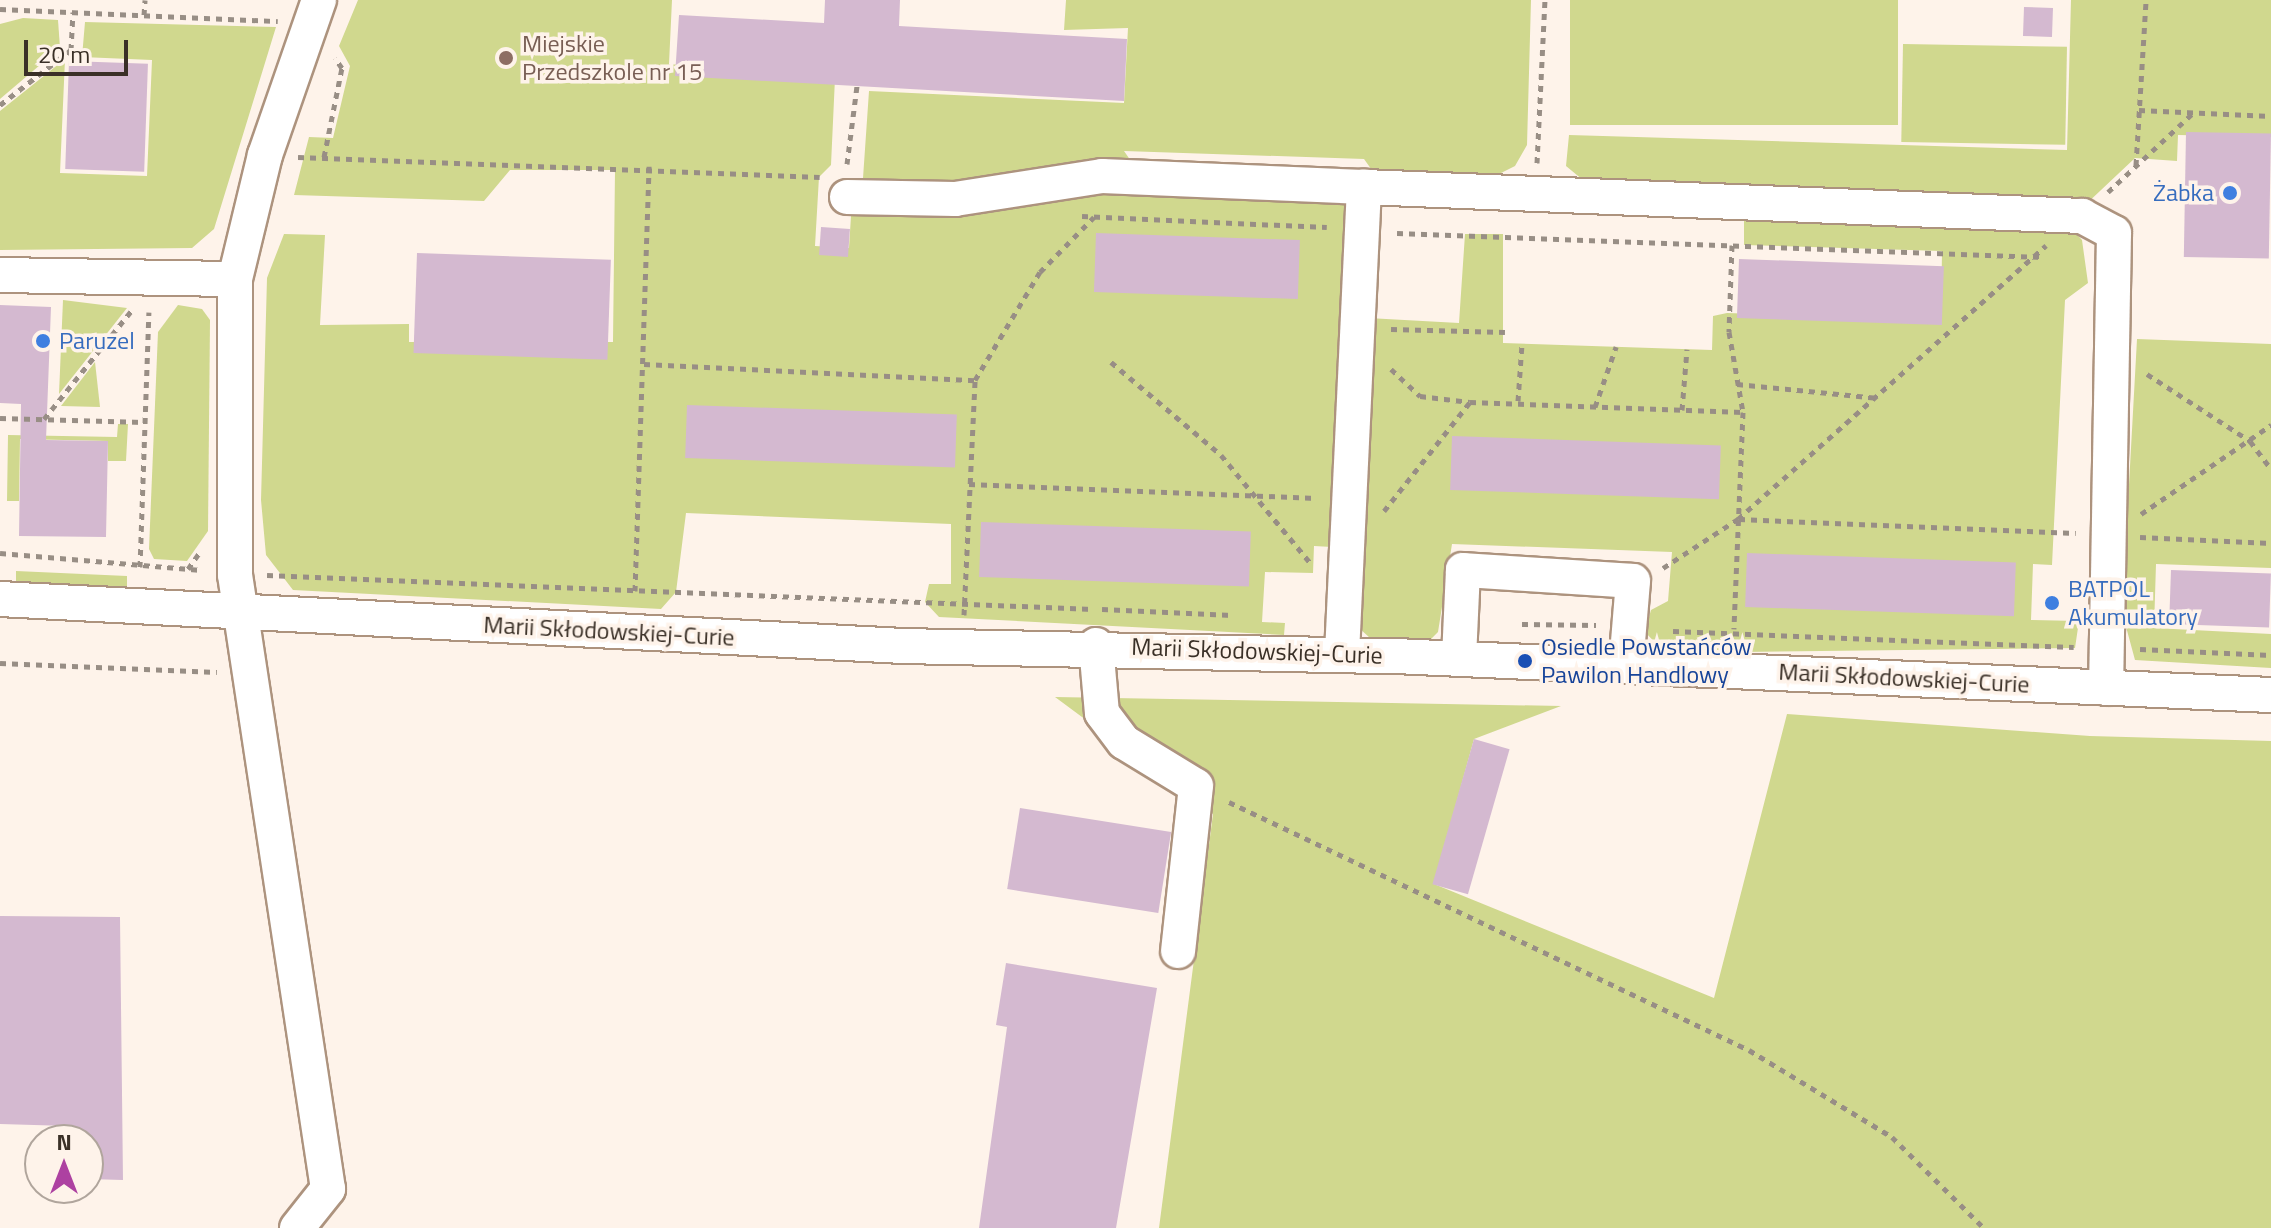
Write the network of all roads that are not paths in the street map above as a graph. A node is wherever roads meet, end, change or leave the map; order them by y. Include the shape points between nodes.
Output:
1 (319, 0) edge
2 (847, 185) road end
3 (1364, 187) junction
4 (0, 275) edge
5 (235, 279) junction
6 (0, 599) edge
7 (243, 610) junction
8 (1096, 645) junction
9 (1342, 654) junction
10 (1459, 658) junction
11 (1626, 666) junction
12 (2106, 688) junction
13 (2271, 695) edge
14 (1178, 951) dead end
15 (297, 1228) edge

1 - 5 street via 265,155
2 - 3 street via 955,199 1102,176
3 - 9 street
3 - 12 street via 2082,216 2114,233
4 - 5 street via 150,283
5 - 7 street via 235,575
6 - 7 street, Marii Skłodowskiej-Curie
7 - 8 street, Marii Skłodowskiej-Curie via 962,648
7 - 15 street via 328,1189
8 - 9 street, Marii Skłodowskiej-Curie
8 - 14 street via 1102,713 1124,742 1196,786
9 - 10 street, Marii Skłodowskiej-Curie
10 - 11 street, Marii Skłodowskiej-Curie
10 - 11 street via 1463,570 1633,581
11 - 12 street, Marii Skłodowskiej-Curie
12 - 13 street, Marii Skłodowskiej-Curie

